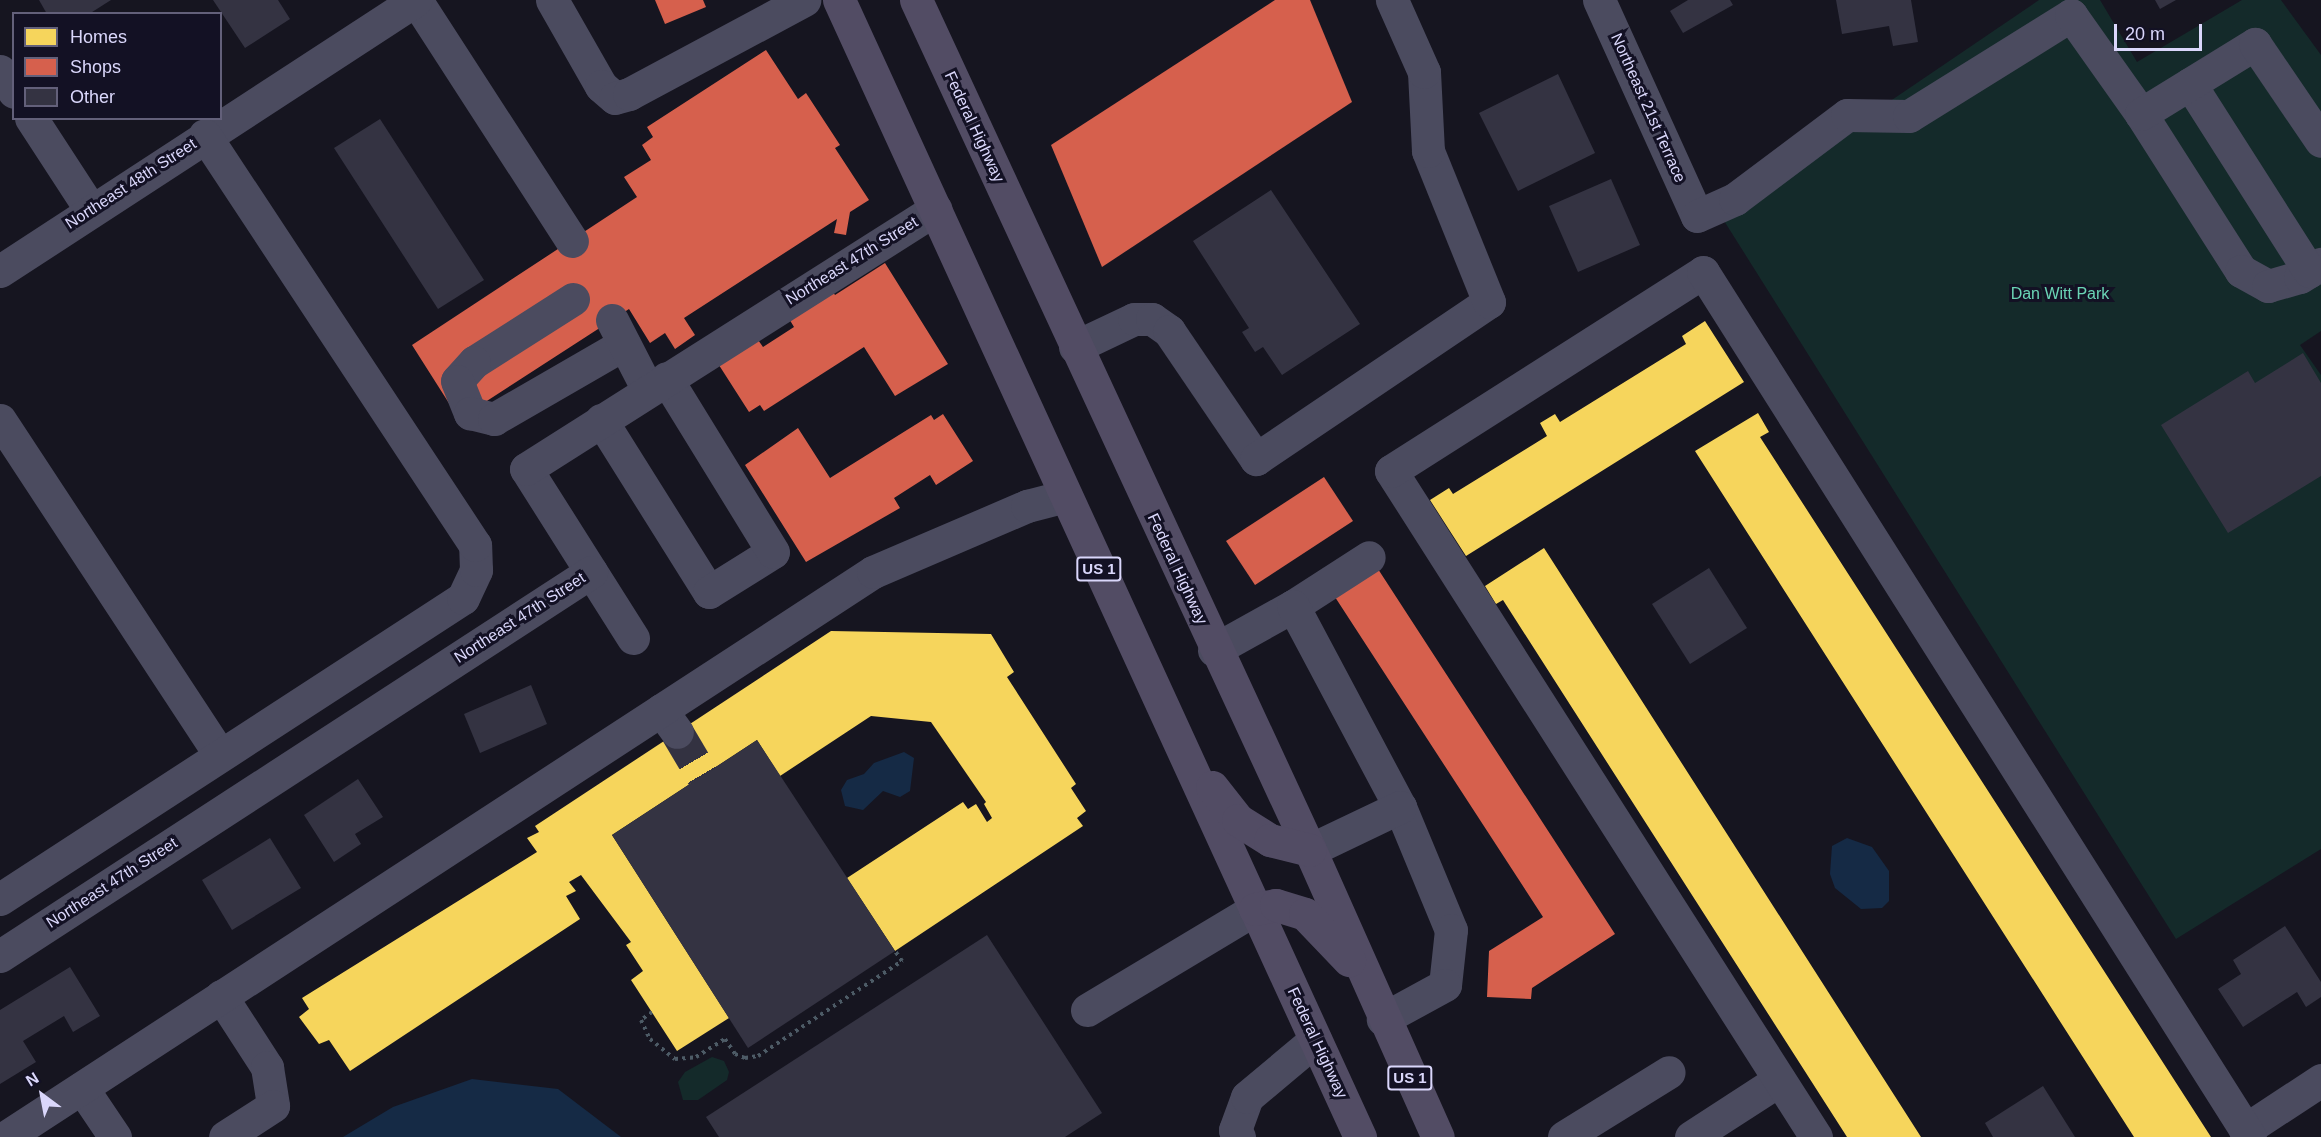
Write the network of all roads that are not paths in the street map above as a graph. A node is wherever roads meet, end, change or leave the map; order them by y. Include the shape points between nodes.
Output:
1 (415, 0) edge
2 (552, 0) edge
3 (804, 0) edge
4 (839, 0) edge
5 (916, 0) edge
6 (1392, 0) edge
7 (1599, 0) edge
8 (0, 71) edge
9 (2190, 84) junction
10 (12, 89) edge
11 (2141, 114) junction
12 (32, 120) edge
13 (205, 135) junction
14 (2321, 141) edge
15 (935, 208) junction
16 (91, 210) junction
17 (572, 242) dead end
18 (2315, 267) edge
19 (0, 271) edge
20 (573, 299) dead end
21 (1075, 347) junction
22 (657, 384) junction
23 (0, 420) edge
24 (601, 420) junction
25 (1066, 496) junction
26 (1369, 557) dead end
27 (591, 572) junction
28 (1293, 606) junction
29 (633, 638) dead end
30 (1214, 650) junction
31 (1178, 742) junction
32 (219, 753) junction
33 (1400, 807) junction
34 (1310, 850) junction
35 (0, 899) edge
36 (1255, 909) junction
37 (0, 956) edge
38 (1363, 974) junction
39 (221, 996) junction
40 (1088, 1010) dead end
41 (1383, 1020) junction
42 (1315, 1040) junction
43 (1669, 1072) dead end
44 (1779, 1080) junction
45 (2321, 1080) edge
46 (82, 1088) junction
47 (2248, 1133) edge
48 (6, 1137) edge
49 (115, 1137) edge
50 (225, 1137) edge
51 (1239, 1137) edge
52 (1360, 1137) edge
53 (1438, 1137) edge
54 (1564, 1137) edge
55 (1691, 1137) edge
56 (1816, 1137) edge

1 - 13 street, Northeast 48th Street
1 - 17 street
2 - 3 street via 601,86 615,98 630,94
4 - 15 main road, Federal Highway / US 1
5 - 21 main road, Federal Highway / US 1
6 - 21 street via 1424,72 1428,151 1489,302 1256,459 1169,331 1152,319 1134,319
7 - 11 street, Northeast 21st Terrace via 1697,216 1735,199 1847,115 1909,116 2071,15
8 - 10 street
9 - 11 street
9 - 14 street via 2255,44
9 - 18 street
11 - 18 street via 2241,270 2268,286
12 - 16 street
13 - 16 street, Northeast 48th Street
13 - 32 street via 475,545 476,570 462,598
15 - 22 street, Northeast 47th Street
15 - 25 main road, Federal Highway / US 1
16 - 19 street, Northeast 48th Street
20 - 22 street via 474,362 457,381 470,412 494,419 618,332
21 - 30 main road, Federal Highway / US 1
22 - 24 street, Northeast 47th Street
22 - 24 street via 773,552 709,592
23 - 32 street
24 - 27 street, Northeast 47th Street via 526,469
25 - 31 main road, Federal Highway / US 1
25 - 39 street via 1027,506 873,572 669,721
26 - 28 street
27 - 29 street
27 - 37 street, Northeast 47th Street
28 - 30 street
28 - 33 street
30 - 34 main road, Federal Highway / US 1
31 - 34 main road via 1238,820 1270,840
31 - 36 main road, Federal Highway / US 1
32 - 35 street
33 - 34 street
33 - 41 street via 1451,930 1444,984
34 - 38 main road, Federal Highway / US 1
36 - 38 main road via 1276,905 1305,914
36 - 40 street via 1161,962
36 - 42 main road, Federal Highway / US 1
38 - 41 main road, Federal Highway / US 1
39 - 46 street
39 - 50 street via 267,1067 273,1106
41 - 53 main road, Federal Highway / US 1
42 - 51 street via 1247,1097 1235,1130
42 - 52 main road, Federal Highway / US 1
43 - 54 street
44 - 47 street via 1391,471 1703,272
44 - 55 street
44 - 56 street
45 - 47 street
46 - 48 street
46 - 49 street

